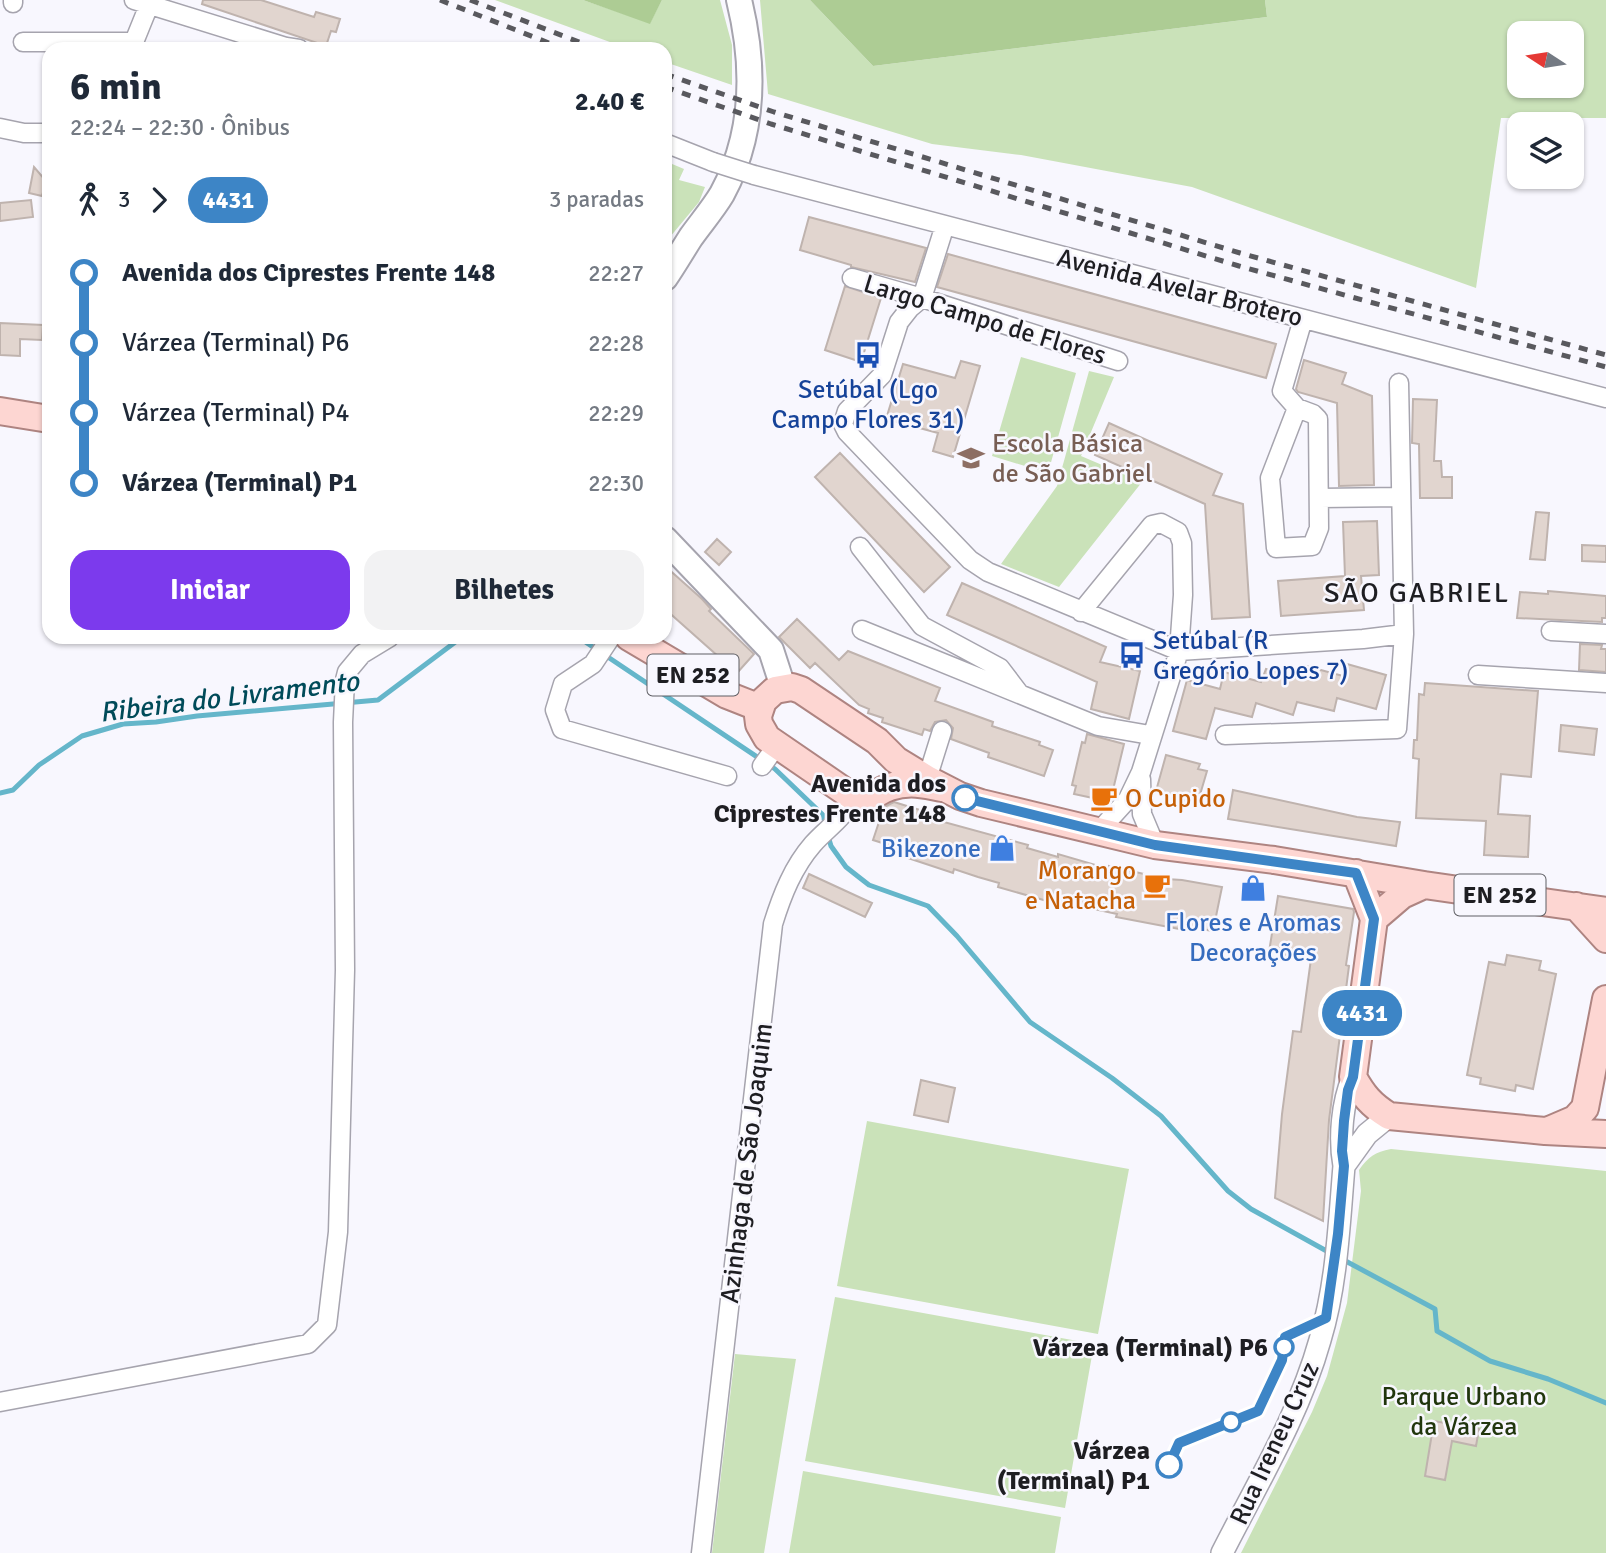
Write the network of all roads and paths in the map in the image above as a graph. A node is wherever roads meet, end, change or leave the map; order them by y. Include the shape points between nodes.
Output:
1 (739, 0) edge
2 (142, 2) edge
3 (23, 42) dead end
4 (270, 42) edge
5 (0, 128) edge
6 (42, 133) edge
7 (672, 146) edge
8 (945, 225) junction
9 (692, 236) junction
10 (672, 257) edge
11 (672, 267) edge
12 (852, 278) dead end
13 (922, 298) junction
14 (1303, 319) junction
15 (1118, 360) dead end
16 (1399, 383) dead end
17 (1606, 398) edge
18 (1297, 408) junction
19 (0, 411) edge
20 (42, 418) edge
21 (1401, 497) junction
22 (1320, 498) junction
23 (672, 546) edge
24 (860, 547) dead end
25 (1081, 612) junction
26 (862, 630) dead end
27 (1551, 631) dead end
28 (1404, 634) junction
29 (1606, 634) edge
30 (378, 644) edge
31 (610, 644) edge
32 (616, 644) edge
33 (1179, 651) junction
34 (1478, 674) dead end
35 (1606, 683) edge
36 (783, 687) junction
37 (1019, 694) junction
38 (760, 708) junction
39 (942, 731) dead end
40 (1150, 735) junction
41 (1225, 735) dead end
42 (888, 751) junction
43 (1141, 772) junction
44 (727, 776) dead end
45 (934, 783) junction
46 (885, 789) junction
47 (853, 797) junction
48 (1099, 831) junction
49 (1155, 845) junction
50 (1356, 873) junction
51 (1424, 884) junction
52 (1576, 906) junction
53 (1606, 911) edge
54 (1374, 919) junction
55 (1606, 939) edge
56 (1606, 999) edge
57 (1353, 1077) junction
58 (1389, 1116) junction
59 (1545, 1131) junction
60 (1606, 1134) edge
61 (1344, 1166) junction
62 (0, 1402) edge
63 (701, 1553) edge
64 (1222, 1553) edge

1 - 9 main road via 750,76 745,135 723,193
2 - 3 street via 134,42
2 - 4 street
5 - 6 street
7 - 8 street, Avenida Avelar Brotero, bridge via 754,175
8 - 13 street
8 - 14 street, Avenida Avelar Brotero
9 - 10 main road
9 - 11 main road
12 - 13 street, Largo Campo de Flores
13 - 15 street, Largo Campo de Flores
13 - 25 street via 900,322 881,375 847,411 847,432 970,560
14 - 17 street, Avenida Avelar Brotero
14 - 18 street via 1282,391
16 - 21 street
18 - 22 street via 1318,419
18 - 22 street via 1270,478 1276,548 1312,546 1320,528
19 - 20 main road
21 - 22 street
21 - 28 street
23 - 36 main road via 771,650
24 - 37 street via 922,626 1000,668
25 - 33 street
25 - 33 street via 1152,525 1161,523 1178,532 1182,543
26 - 37 street
27 - 29 street
28 - 33 street
28 - 41 street via 1397,729
30 - 62 street via 362,654 345,680 345,970 338,1232 327,1325 308,1344
31 - 44 street via 563,684 555,710 562,729
32 - 38 main road, EN 252
33 - 40 street
34 - 35 street
36 - 38 main road, EN 252 via 769,694
36 - 42 main road, EN 252 via 801,690
37 - 40 street via 1098,726
38 - 47 main road, EN 252 via 758,716 770,755
39 - 45 street
40 - 43 street
42 - 45 main road, EN 252
42 - 46 main road via 892,773
43 - 48 street via 1129,799
43 - 49 street via 1140,808
45 - 46 main road, EN 252
45 - 48 main road, EN 252 via 982,803
46 - 47 main road, EN 252 via 870,798
47 - 63 street, Azinhaga de São Joaquim via 788,882 773,924
48 - 49 main road, EN 252
49 - 50 main road, EN 252
50 - 51 main road, EN 252
50 - 54 main road
51 - 52 main road, EN 252
51 - 54 main road via 1402,895
52 - 53 main road, EN 252
52 - 55 main road
54 - 57 main road
56 - 59 main road via 1585,1108 1574,1119
57 - 58 main road via 1373,1106
57 - 61 street, Rua Ireneu Cruz via 1344,1121
58 - 59 main road
58 - 61 street via 1367,1134
59 - 60 main road
61 - 64 street, Rua Ireneu Cruz via 1326,1318 1305,1384

